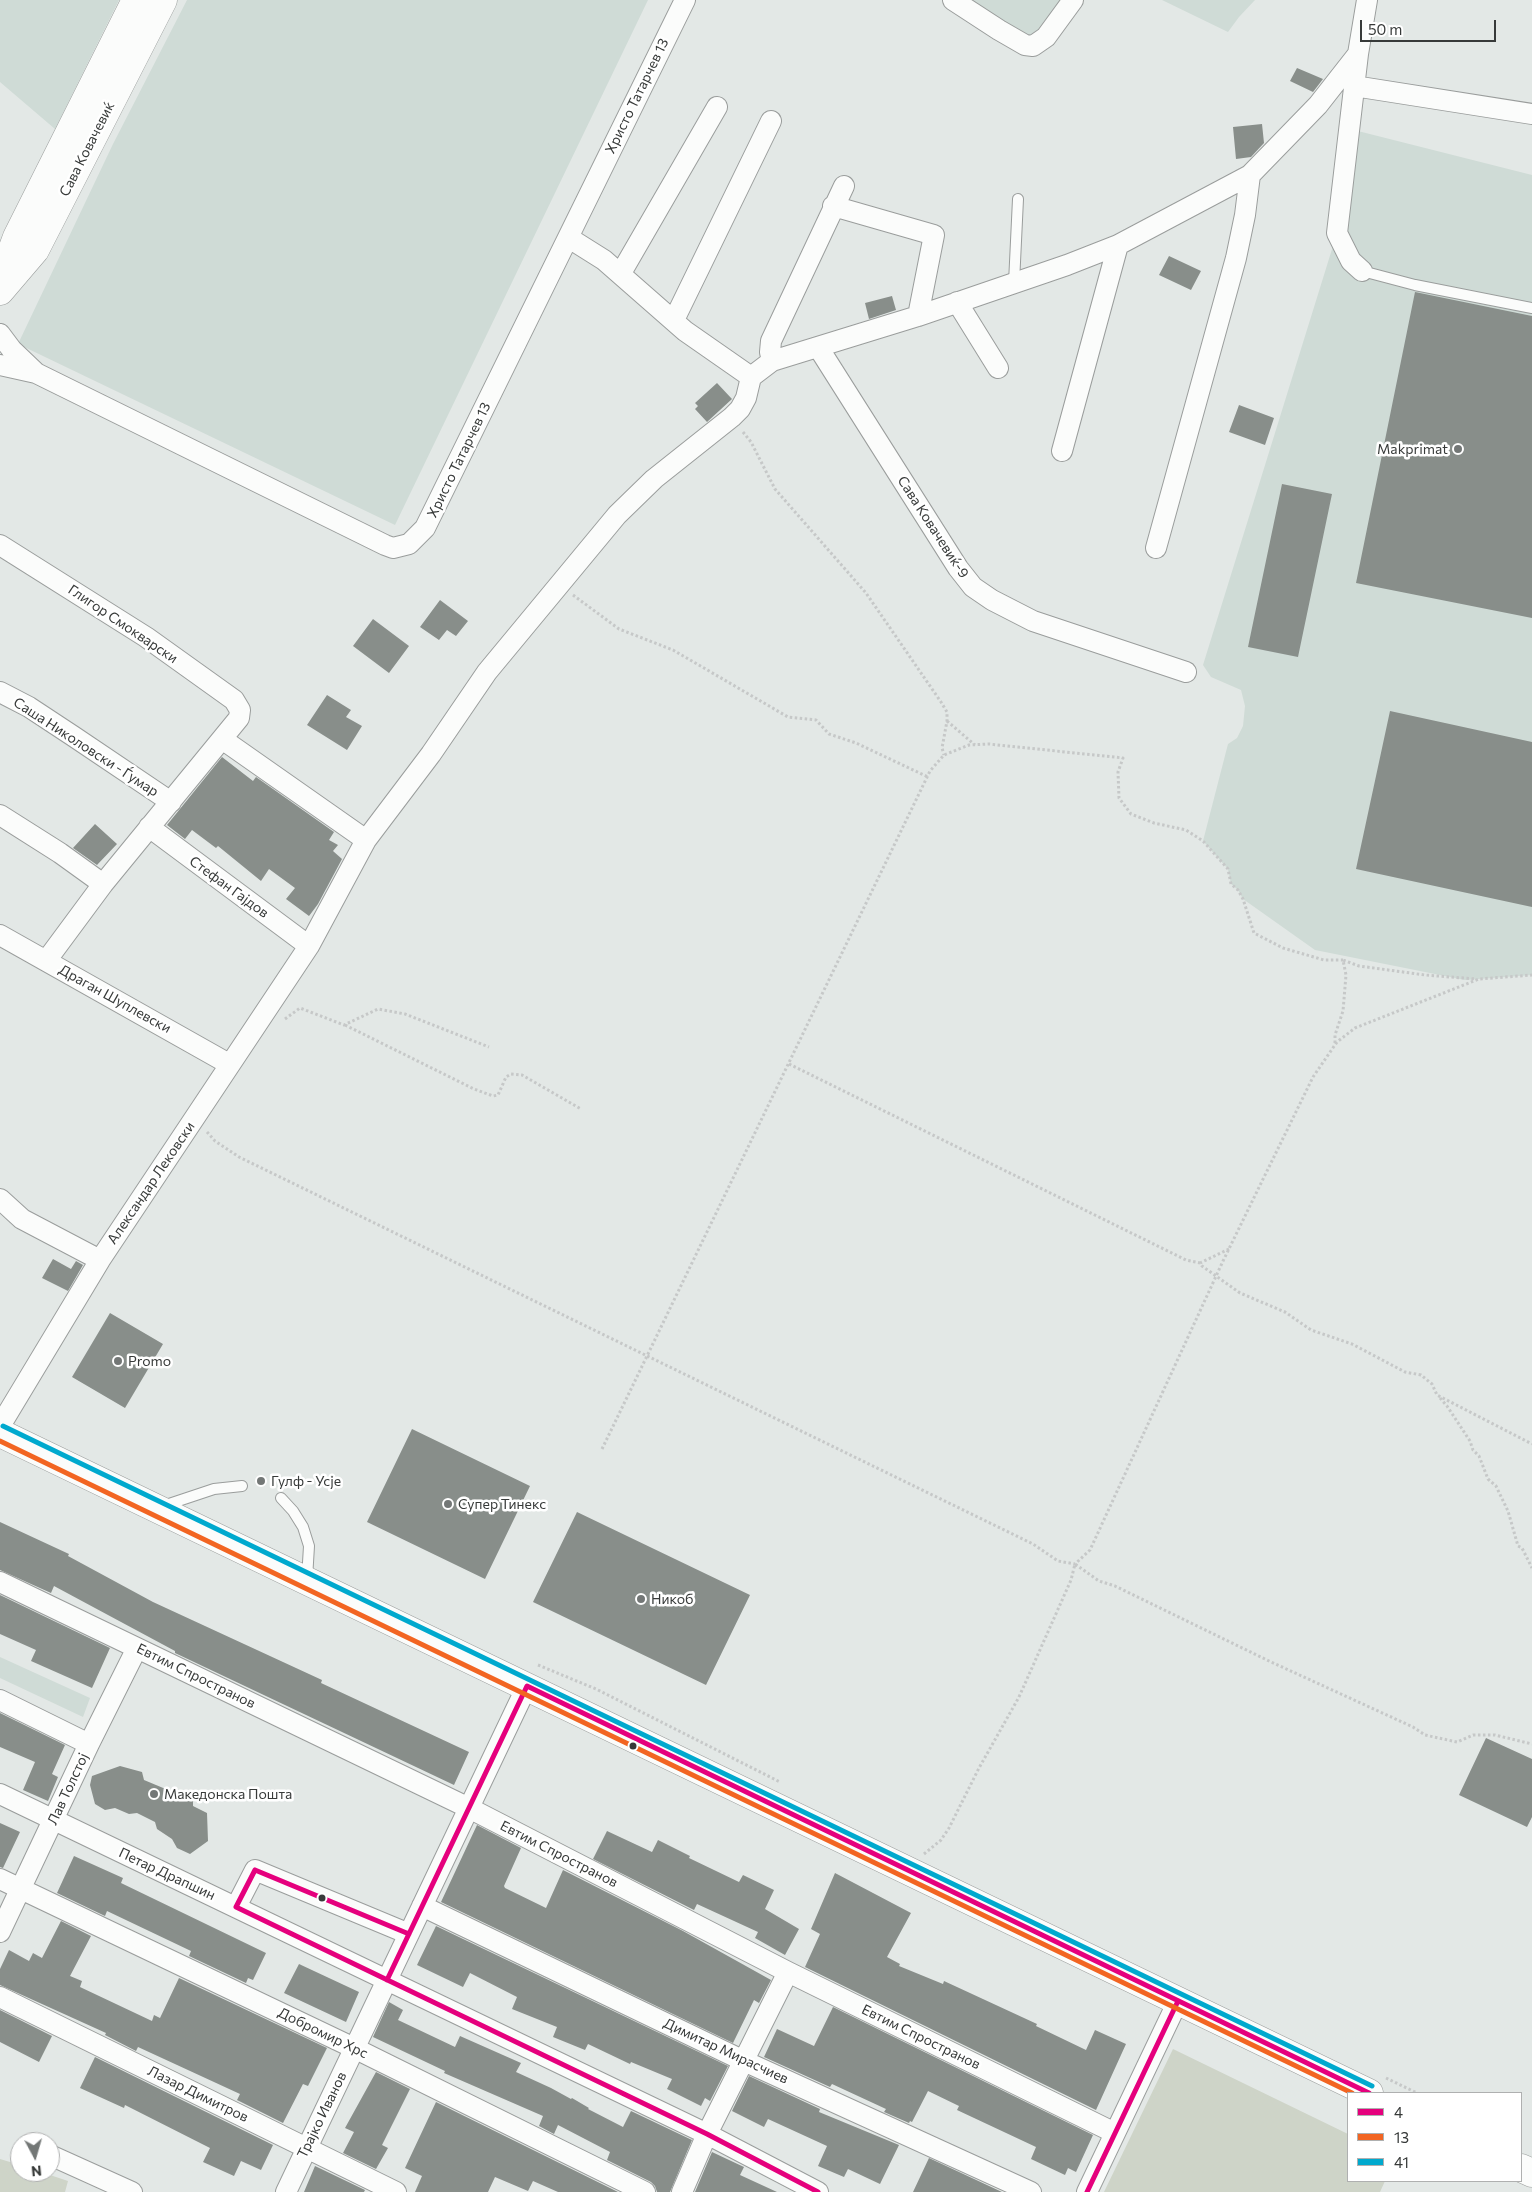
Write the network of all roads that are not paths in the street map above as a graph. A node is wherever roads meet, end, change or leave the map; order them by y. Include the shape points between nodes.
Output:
1 (136, 0) edge
2 (163, 0) edge
3 (685, 0) edge
4 (953, 0) edge
5 (1073, 0) edge
6 (1367, 0) edge
7 (1358, 54) junction
8 (1354, 86) junction
9 (717, 107) dead end
10 (1532, 114) edge
11 (771, 121) dead end
12 (1250, 175) junction
13 (844, 186) dead end
14 (1018, 199) dead end
15 (833, 206) junction
16 (569, 238) junction
17 (1118, 245) junction
18 (1362, 271) joint
19 (621, 273) junction
20 (0, 282) edge
21 (1014, 282) junction
22 (0, 291) edge
23 (957, 302) junction
24 (1532, 308) edge
25 (918, 316) junction
26 (674, 320) junction
27 (0, 334) edge
28 (818, 347) junction
29 (772, 361) junction
30 (0, 366) edge
31 (998, 368) dead end
32 (36, 373) junction
33 (751, 377) junction
34 (1062, 451) dead end
35 (0, 545) edge
36 (1156, 548) dead end
37 (1186, 672) dead end
38 (0, 692) edge
39 (222, 739) junction
40 (171, 802) junction
41 (0, 816) edge
42 (149, 827) junction
43 (366, 840) junction
44 (103, 884) junction
45 (0, 935) edge
46 (309, 946) junction
47 (46, 961) junction
48 (229, 1064) junction
49 (0, 1199) edge
50 (100, 1260) junction
51 (0, 1426) edge
52 (0, 1433) edge
53 (242, 1486) dead end
54 (281, 1498) dead end
55 (157, 1508) junction
56 (307, 1580) junction
57 (0, 1582) edge
58 (137, 1648) junction
59 (532, 1676) junction
60 (0, 1700) edge
61 (89, 1744) junction
62 (0, 1794) edge
63 (469, 1808) junction
64 (53, 1820) junction
65 (0, 1880) edge
66 (20, 1889) junction
67 (422, 1906) junction
68 (236, 1907) junction
69 (0, 1932) edge
70 (409, 1934) junction
71 (788, 1972) junction
72 (387, 1980) junction
73 (0, 1997) edge
74 (1178, 2001) junction
75 (354, 2048) junction
76 (744, 2061) junction
77 (1367, 2092) edge
78 (1115, 2133) junction
79 (707, 2134) junction
80 (307, 2148) junction
81 (60, 2160) edge
82 (132, 2192) edge
83 (286, 2192) edge
84 (396, 2192) edge
85 (645, 2192) edge
86 (682, 2192) edge
87 (818, 2192) edge
88 (1031, 2192) edge
89 (1087, 2192) edge

1 - 20 street, Сава Ковачевиќ via 17,237
2 - 22 street, Сава Ковачевиќ via 35,250
3 - 16 street, Христо Татарчев 13
4 - 5 street via 1006,34 1033,46 1046,36
6 - 7 street
7 - 8 street
7 - 12 street via 1318,104
8 - 10 street
8 - 18 street via 1337,233 1351,261
9 - 19 street
11 - 26 street
12 - 17 street
12 - 36 street via 1246,215 1236,258
13 - 15 street
14 - 21 lane
15 - 25 street via 934,235
15 - 29 street via 771,341
16 - 19 street
16 - 32 street, Христо Татарчев 13 via 425,528 409,544 393,548 386,545
17 - 21 street
17 - 34 street
18 - 24 lane
19 - 26 street
21 - 23 street
23 - 25 street
23 - 31 street
25 - 28 street
26 - 33 street via 696,340
27 - 32 street, Христо Татарчев 13
28 - 29 street
28 - 37 street, Сава Ковачевиќ-9 via 972,587 1033,621
29 - 33 street
30 - 32 street, Христо Татарчев 13
33 - 43 street, Александар Лековски via 740,409 617,515 558,585 487,672 432,754
35 - 39 street, Глигор Смокварски via 146,637 234,700 240,710 239,718
38 - 40 street, Саша Николовски - Ѓумар via 29,707
39 - 40 street
39 - 43 street
40 - 42 street
41 - 44 street
42 - 44 street
42 - 46 street, Стефан Гајдов
43 - 46 street, Александар Лековски
44 - 47 street
45 - 47 street, Драган Шуплевски
46 - 48 street, Александар Лековски
47 - 48 street, Драган Шуплевски
48 - 50 street, Александар Лековски
49 - 50 street via 22,1219
50 - 51 street, Александар Лековски
52 - 55 street
53 - 55 lane via 214,1489
54 - 56 lane via 303,1527 309,1546
55 - 56 street
56 - 59 street
57 - 58 street, Евтим Спространов
58 - 61 street, Лав Толстој
58 - 63 street, Евтим Спространов
59 - 63 street, Трајко Иванов
59 - 74 street
60 - 61 street
61 - 64 street, Лав Толстој
62 - 64 street, Петар Драпшин
63 - 67 street, Трајко Иванов
63 - 71 street, Евтим Спространов
64 - 66 street, Лав Толстој
64 - 68 street, Петар Драпшин
65 - 66 street, Добромир Хрс
66 - 69 street, Лав Толстој
66 - 75 street, Добромир Хрс
67 - 70 street, Трајко Иванов
67 - 76 street, Димитар Мирасчиев
68 - 70 street via 255,1870
68 - 72 street, Петар Драпшин
70 - 72 street, Трајко Иванов
71 - 76 street
71 - 78 street, Евтим Спространов
72 - 75 street, Трајко Иванов
72 - 79 street, Петар Драпшин
73 - 80 street, Лазар Димитров
74 - 77 street
74 - 78 street
75 - 80 street, Трајко Иванов
75 - 85 street, Добромир Хрс
76 - 79 street
76 - 88 street, Димитар Мирасчиев
78 - 89 street
79 - 86 street
79 - 87 street, Петар Драпшин
80 - 83 street, Трајко Иванов
80 - 84 street, Лазар Димитров
81 - 82 street

